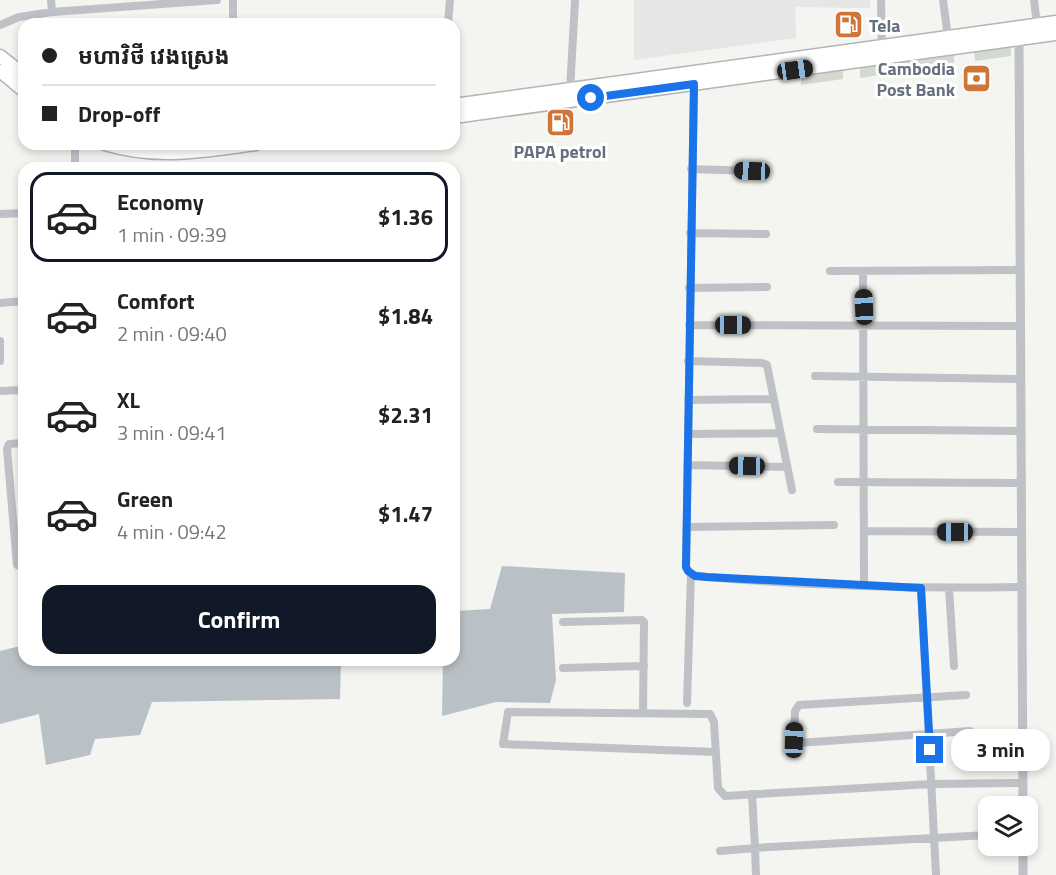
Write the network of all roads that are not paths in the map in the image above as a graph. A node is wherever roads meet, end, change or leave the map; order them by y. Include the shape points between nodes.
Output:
1 (51, 0) edge
2 (217, 0) edge
3 (233, 0) edge
4 (450, 0) edge
5 (575, 0) edge
6 (881, 0) edge
7 (943, 0) edge
8 (1034, 0) edge
9 (164, 1) edge
10 (52, 12) junction
11 (233, 18) edge
12 (448, 18) edge
13 (1056, 22) edge
14 (0, 25) edge
15 (1037, 25) junction
16 (1056, 34) edge
17 (948, 37) junction
18 (1019, 39) junction
19 (882, 52) junction
20 (0, 56) edge
21 (763, 69) junction
22 (18, 70) edge
23 (0, 71) edge
24 (694, 84) junction
25 (18, 86) edge
26 (570, 95) junction
27 (460, 104) edge
28 (460, 116) edge
29 (133, 150) edge
30 (210, 150) edge
31 (691, 169) junction
32 (752, 171) dead end
33 (18, 213) edge
34 (0, 214) edge
35 (690, 233) junction
36 (766, 234) dead end
37 (1020, 270) junction
38 (830, 271) dead end
39 (863, 272) junction
40 (767, 287) dead end
41 (689, 288) junction
42 (18, 302) edge
43 (0, 303) edge
44 (689, 325) junction
45 (865, 325) junction
46 (1020, 326) junction
47 (0, 341) edge
48 (0, 361) edge
49 (688, 361) junction
50 (815, 376) dead end
51 (865, 377) junction
52 (1021, 379) junction
53 (18, 390) edge
54 (0, 391) edge
55 (773, 399) junction
56 (688, 400) junction
57 (817, 429) dead end
58 (865, 429) junction
59 (1021, 431) junction
60 (780, 433) junction
61 (688, 434) junction
62 (4, 445) edge
63 (687, 465) junction
64 (787, 466) junction
65 (838, 482) dead end
66 (866, 482) junction
67 (1021, 483) junction
68 (792, 490) dead end
69 (834, 525) dead end
70 (687, 527) junction
71 (865, 531) junction
72 (1022, 532) junction
73 (18, 565) edge
74 (691, 574) junction
75 (864, 585) junction
76 (1022, 587) junction
77 (921, 588) junction
78 (949, 588) junction
79 (563, 622) dead end
80 (644, 666) junction
81 (954, 666) dead end
82 (563, 668) dead end
83 (966, 695) dead end
84 (928, 698) junction
85 (687, 703) dead end
86 (643, 713) junction
87 (970, 731) dead end
88 (929, 733) junction
89 (716, 752) junction
90 (1023, 783) junction
91 (932, 784) junction
92 (752, 794) junction
93 (1023, 796) edge
94 (978, 835) edge
95 (935, 837) junction
96 (755, 849) junction
97 (720, 850) dead end
98 (1023, 856) edge
99 (756, 875) edge
100 (936, 875) edge
101 (1023, 875) edge

1 - 10 street
2 - 9 street
3 - 11 street
4 - 12 street
5 - 26 street
6 - 19 street
7 - 17 street
8 - 15 street
9 - 10 street
10 - 14 street via 19,17
13 - 15 main road
15 - 17 main road
16 - 18 main road
17 - 19 main road
18 - 19 main road
18 - 37 street
19 - 21 main road
20 - 22 main road
21 - 24 main road
21 - 26 main road
23 - 25 main road
24 - 26 main road
24 - 31 street
26 - 27 main road
26 - 28 main road
29 - 30 main road via 151,154
31 - 32 street
31 - 35 street
33 - 34 street
35 - 36 street
35 - 41 street
37 - 39 street
37 - 46 street
38 - 39 street
39 - 45 street
40 - 41 street
41 - 44 street
42 - 43 street
44 - 45 street
44 - 49 street
45 - 46 street
45 - 51 street
46 - 52 street
47 - 48 street
49 - 55 street via 767,365
49 - 56 street
50 - 51 street
51 - 52 street
51 - 58 street
52 - 59 street
53 - 54 street
55 - 56 street
55 - 60 street
56 - 61 street
57 - 58 street
58 - 59 street
58 - 66 street
59 - 67 street
60 - 61 street
60 - 64 street
61 - 63 street
62 - 73 street
63 - 64 street
63 - 70 street
64 - 68 street
65 - 66 street
66 - 67 street
66 - 71 street
67 - 72 street
69 - 70 street
70 - 74 street via 686,567
71 - 72 street
71 - 75 street
72 - 76 street
74 - 75 street
74 - 85 street
75 - 77 street
76 - 78 street
76 - 90 street
77 - 78 street
77 - 84 street
78 - 81 street
79 - 80 street via 642,620
80 - 82 street
80 - 86 street
83 - 84 street
84 - 88 street
84 - 88 street via 800,705 795,711 794,743
86 - 89 street via 710,714
86 - 89 street via 508,712 503,744
87 - 88 street
88 - 91 street
89 - 92 street via 721,793
90 - 91 street
90 - 93 street
91 - 92 street
91 - 95 street
92 - 96 street
94 - 95 street
95 - 96 street
95 - 100 street
96 - 97 street
96 - 99 street
98 - 101 street

